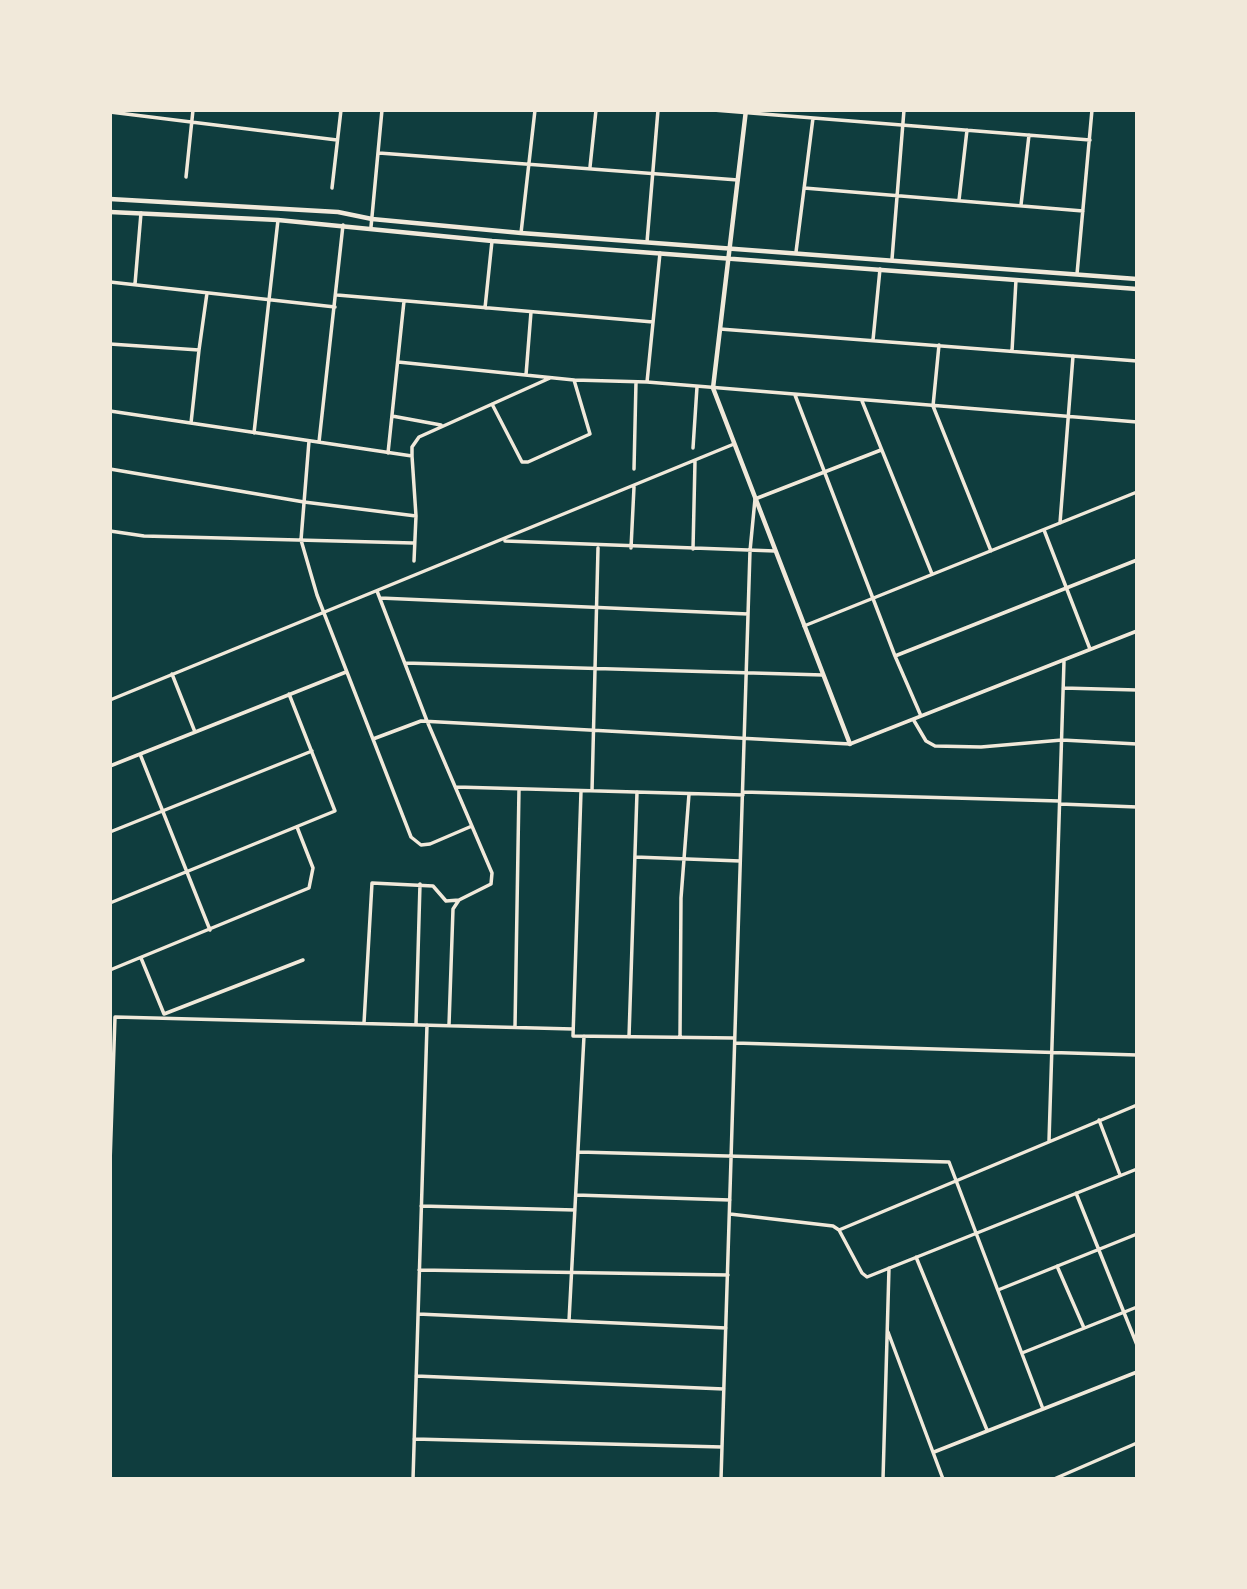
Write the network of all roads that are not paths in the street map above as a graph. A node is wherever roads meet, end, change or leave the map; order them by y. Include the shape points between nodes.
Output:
1 (193, 110) edge
2 (341, 110) edge
3 (382, 110) edge
4 (535, 110) edge
5 (596, 110) edge
6 (658, 110) edge
7 (713, 110) edge
8 (904, 110) edge
9 (1092, 110) edge
10 (110, 112) edge
11 (746, 112) edge
12 (813, 118) junction
13 (192, 122) junction
14 (903, 125) junction
15 (967, 131) junction
16 (1029, 135) junction
17 (337, 140) junction
18 (1090, 140) junction
19 (379, 153) junction
20 (530, 164) junction
21 (590, 167) junction
22 (652, 172) junction
23 (186, 177) dead end
24 (738, 180) junction
25 (332, 188) dead end
26 (804, 188) junction
27 (897, 195) junction
28 (110, 199) edge
29 (960, 200) junction
30 (1021, 205) junction
31 (1083, 211) junction
32 (110, 212) edge
33 (141, 213) junction
34 (372, 219) junction
35 (278, 220) junction
36 (344, 225) junction
37 (371, 227) junction
38 (521, 233) junction
39 (492, 241) junction
40 (647, 242) junction
41 (729, 248) junction
42 (796, 252) junction
43 (660, 253) junction
44 (728, 257) junction
45 (892, 259) junction
46 (880, 269) junction
47 (1077, 274) junction
48 (1137, 279) edge
49 (1016, 280) junction
50 (110, 282) edge
51 (135, 284) junction
52 (1137, 289) edge
53 (207, 293) junction
54 (337, 295) junction
55 (269, 299) junction
56 (404, 301) junction
57 (335, 307) junction
58 (485, 308) junction
59 (531, 312) junction
60 (653, 323) junction
61 (720, 329) junction
62 (873, 340) junction
63 (110, 344) edge
64 (940, 345) junction
65 (199, 350) junction
66 (1012, 351) junction
67 (1073, 356) junction
68 (1137, 361) edge
69 (398, 362) junction
70 (526, 375) junction
71 (551, 377) junction
72 (574, 380) junction
73 (636, 382) junction
74 (647, 383) junction
75 (697, 387) junction
76 (713, 388) junction
77 (795, 395) junction
78 (862, 400) junction
79 (492, 404) junction
80 (933, 406) junction
81 (110, 411) edge
82 (392, 416) junction
83 (1069, 417) junction
84 (1137, 422) edge
85 (191, 424) junction
86 (443, 426) junction
87 (254, 433) junction
88 (309, 441) junction
89 (319, 443) junction
90 (734, 444) junction
91 (693, 448) dead end
92 (881, 450) junction
93 (388, 453) junction
94 (412, 456) junction
95 (695, 461) junction
96 (110, 469) edge
97 (634, 469) dead end
98 (824, 472) junction
99 (634, 486) junction
100 (1137, 492) edge
101 (755, 499) junction
102 (304, 502) junction
103 (416, 516) junction
104 (1060, 523) junction
105 (1044, 529) junction
106 (110, 531) edge
107 (301, 540) junction
108 (503, 541) junction
109 (413, 543) junction
110 (598, 547) junction
111 (631, 548) junction
112 (693, 549) junction
113 (750, 551) junction
114 (775, 551) junction
115 (991, 551) junction
116 (1137, 560) edge
117 (414, 561) dead end
118 (932, 574) junction
119 (1067, 587) junction
120 (377, 591) junction
121 (380, 598) junction
122 (873, 598) junction
123 (597, 608) junction
124 (323, 611) junction
125 (748, 614) junction
126 (804, 626) junction
127 (1137, 631) edge
128 (1090, 649) junction
129 (895, 656) junction
130 (1064, 659) junction
131 (405, 663) junction
132 (595, 668) junction
133 (346, 672) junction
134 (172, 674) junction
135 (746, 674) junction
136 (823, 675) junction
137 (1063, 688) junction
138 (1137, 690) edge
139 (289, 694) junction
140 (110, 700) edge
141 (921, 716) junction
142 (913, 719) junction
143 (427, 721) junction
144 (593, 729) junction
145 (195, 732) junction
146 (373, 738) junction
147 (744, 740) junction
148 (1062, 740) junction
149 (850, 744) junction
150 (1137, 744) edge
151 (312, 751) junction
152 (140, 754) junction
153 (110, 766) edge
154 (456, 787) junction
155 (519, 789) junction
156 (581, 791) junction
157 (592, 791) junction
158 (637, 792) junction
159 (743, 793) junction
160 (689, 794) junction
161 (1060, 803) junction
162 (1137, 807) edge
163 (163, 811) junction
164 (472, 826) junction
165 (298, 827) junction
166 (110, 832) edge
167 (635, 858) junction
168 (687, 859) junction
169 (740, 861) junction
170 (187, 872) junction
171 (420, 884) junction
172 (459, 900) junction
173 (110, 903) edge
174 (210, 930) junction
175 (141, 958) junction
176 (303, 960) dead end
177 (110, 970) edge
178 (365, 1023) junction
179 (416, 1024) junction
180 (427, 1025) junction
181 (449, 1025) junction
182 (514, 1027) junction
183 (573, 1029) junction
184 (584, 1037) junction
185 (629, 1037) junction
186 (680, 1037) junction
187 (735, 1040) junction
188 (1052, 1051) junction
189 (1137, 1055) edge
190 (1137, 1105) edge
191 (1099, 1121) junction
192 (1049, 1141) junction
193 (579, 1152) junction
194 (731, 1156) junction
195 (110, 1163) edge
196 (1137, 1169) edge
197 (1120, 1175) junction
198 (956, 1180) junction
199 (1076, 1193) junction
200 (576, 1195) junction
201 (730, 1200) junction
202 (421, 1206) junction
203 (575, 1210) junction
204 (730, 1214) junction
205 (839, 1230) junction
206 (976, 1233) junction
207 (1137, 1234) edge
208 (1098, 1250) junction
209 (916, 1257) junction
210 (1057, 1266) junction
211 (889, 1268) junction
212 (419, 1270) junction
213 (570, 1273) junction
214 (728, 1275) junction
215 (998, 1290) junction
216 (1137, 1307) edge
217 (1123, 1312) junction
218 (418, 1314) junction
219 (569, 1321) junction
220 (726, 1328) junction
221 (1084, 1328) junction
222 (887, 1330) junction
223 (1137, 1345) edge
224 (1022, 1353) junction
225 (1137, 1372) edge
226 (416, 1376) junction
227 (724, 1389) junction
228 (1043, 1409) junction
229 (987, 1431) junction
230 (414, 1439) junction
231 (1137, 1443) edge
232 (722, 1447) junction
233 (934, 1452) junction
234 (412, 1479) edge
235 (722, 1479) edge
236 (883, 1479) edge
237 (943, 1479) edge
238 (1054, 1479) edge

1 - 13 street
2 - 17 street
3 - 19 street
4 - 20 street
5 - 21 street
6 - 22 street
7 - 11 street
8 - 14 street
9 - 18 street
10 - 13 street
11 - 12 street
11 - 24 street
12 - 14 street
12 - 26 street
13 - 17 street
13 - 23 street
14 - 15 street
14 - 27 street
15 - 16 street
15 - 29 street
16 - 18 street
16 - 30 street
17 - 25 street
18 - 31 street
19 - 20 street
19 - 34 street
20 - 21 street
20 - 38 street
21 - 22 street
22 - 24 street
22 - 40 street
24 - 41 street
26 - 27 street
26 - 42 street
27 - 29 street
27 - 45 street
28 - 34 street via 338,212
29 - 30 street
30 - 31 street
31 - 47 street
32 - 33 street
33 - 35 street
33 - 51 street
34 - 37 street
34 - 38 street
35 - 36 street
35 - 55 street
36 - 37 street
36 - 54 street
37 - 39 street
38 - 40 street
39 - 43 street
39 - 58 street
40 - 41 street
41 - 42 street
41 - 44 street
42 - 45 street
43 - 44 street
43 - 60 street
44 - 46 street
44 - 61 street
45 - 47 street
46 - 49 street
46 - 62 street
47 - 48 street
49 - 52 street
49 - 66 street
50 - 51 street
51 - 53 street
53 - 55 street
53 - 65 street
54 - 56 street
54 - 57 street
55 - 57 street
55 - 87 street
56 - 58 street
56 - 69 street
57 - 89 street
58 - 59 street
59 - 60 street
59 - 70 street
60 - 74 street
61 - 62 street
61 - 76 street
62 - 64 street
63 - 65 street
64 - 66 street
64 - 80 street
65 - 85 street
66 - 67 street
67 - 68 street
67 - 83 street
69 - 70 street
69 - 82 street
70 - 71 street
71 - 72 street
71 - 79 street
72 - 73 street
72 - 79 street via 590,434 528,462 522,462
73 - 74 street
73 - 97 street
74 - 75 street
75 - 76 street
75 - 91 street
76 - 77 street
76 - 90 street
77 - 78 street
77 - 98 street
78 - 80 street
78 - 92 street
79 - 86 street
80 - 83 street
80 - 115 street
81 - 85 street
82 - 86 street
82 - 93 street
83 - 84 street
83 - 104 street
85 - 87 street
86 - 94 street via 415,440
87 - 88 street
88 - 89 street
88 - 102 street
89 - 93 street
90 - 95 street
90 - 101 street
92 - 98 street
92 - 118 street
93 - 94 street
94 - 103 street
95 - 99 street
95 - 112 street
96 - 102 street
98 - 101 street
98 - 122 street
99 - 108 street
99 - 111 street
100 - 104 street
101 - 113 street
101 - 114 street
102 - 103 street
102 - 107 street
103 - 109 street
104 - 105 street
105 - 115 street
105 - 119 street
106 - 107 street
107 - 109 street
107 - 124 street
108 - 110 street
108 - 120 street
109 - 117 street
110 - 111 street
110 - 123 street
111 - 112 street
112 - 113 street
113 - 114 street
113 - 125 street
114 - 126 street
115 - 118 street
116 - 119 street
118 - 122 street
119 - 128 street
119 - 129 street
120 - 121 street
120 - 124 street
121 - 123 street
121 - 131 street
122 - 126 street
122 - 129 street
123 - 125 street
123 - 132 street
124 - 133 street
124 - 134 street
125 - 135 street
126 - 136 street
127 - 128 street
128 - 130 street
129 - 141 street
130 - 137 street
130 - 141 street
131 - 132 street
131 - 143 street
132 - 135 street
132 - 144 street
133 - 139 street
133 - 146 street
134 - 140 street
134 - 145 street
135 - 136 street
135 - 147 street
136 - 149 street
137 - 138 street
137 - 148 street
139 - 145 street
139 - 151 street
141 - 142 street
142 - 148 street via 926,741 935,746
142 - 149 street
143 - 144 street
143 - 146 street
143 - 154 street
144 - 147 street
144 - 157 street
145 - 152 street
146 - 164 street via 411,837 421,845 430,844
147 - 149 street
147 - 159 street
148 - 150 street
148 - 161 street
151 - 163 street
151 - 165 street via 335,811
152 - 153 street
152 - 163 street
154 - 155 street
154 - 164 street
155 - 156 street
155 - 182 street
156 - 157 street
156 - 183 street
157 - 158 street
158 - 160 street
158 - 167 street
159 - 160 street
159 - 161 street
159 - 169 street
160 - 168 street
161 - 162 street
161 - 188 street
163 - 166 street
163 - 170 street
164 - 172 street via 492,873 491,884
165 - 170 street
165 - 174 street via 313,868 309,888
167 - 168 street
167 - 185 street
168 - 169 street
168 - 186 street via 681,898
169 - 187 street
170 - 173 street
170 - 174 street
171 - 172 street via 433,886 446,901
171 - 178 street via 372,883
171 - 179 street
172 - 181 street via 453,909
174 - 175 street
175 - 176 street via 164,1014
175 - 177 street
178 - 179 street
178 - 195 street via 115,1017
179 - 180 street
180 - 181 street
180 - 202 street
181 - 182 street
182 - 183 street
183 - 184 street via 573,1036
184 - 185 street
184 - 193 street
185 - 186 street
186 - 187 street
187 - 188 street
187 - 194 street
188 - 189 street
188 - 192 street
190 - 191 street
191 - 192 street
191 - 197 street
192 - 198 street
193 - 194 street
193 - 200 street
194 - 198 street via 949,1162
194 - 201 street
196 - 197 street
197 - 199 street
198 - 205 street
198 - 206 street
199 - 206 street
199 - 208 street
200 - 201 street
200 - 203 street
201 - 204 street
202 - 203 street
202 - 212 street
203 - 213 street
204 - 205 street
204 - 214 street
205 - 211 street via 867,1277
206 - 209 street
206 - 215 street
207 - 208 street
208 - 210 street
208 - 217 street
209 - 211 street
209 - 229 street
210 - 215 street
210 - 221 street
211 - 222 street
212 - 213 street
212 - 218 street
213 - 214 street
213 - 219 street
214 - 220 street
215 - 224 street
216 - 217 street
217 - 221 street
217 - 223 street
218 - 219 street
218 - 226 street
219 - 220 street
220 - 227 street
221 - 224 street
222 - 233 street
222 - 236 street
224 - 228 street
225 - 228 street
226 - 227 street
226 - 230 street
227 - 232 street
228 - 229 street
229 - 233 street
230 - 232 street
230 - 234 street
231 - 238 street
232 - 235 street
233 - 237 street

